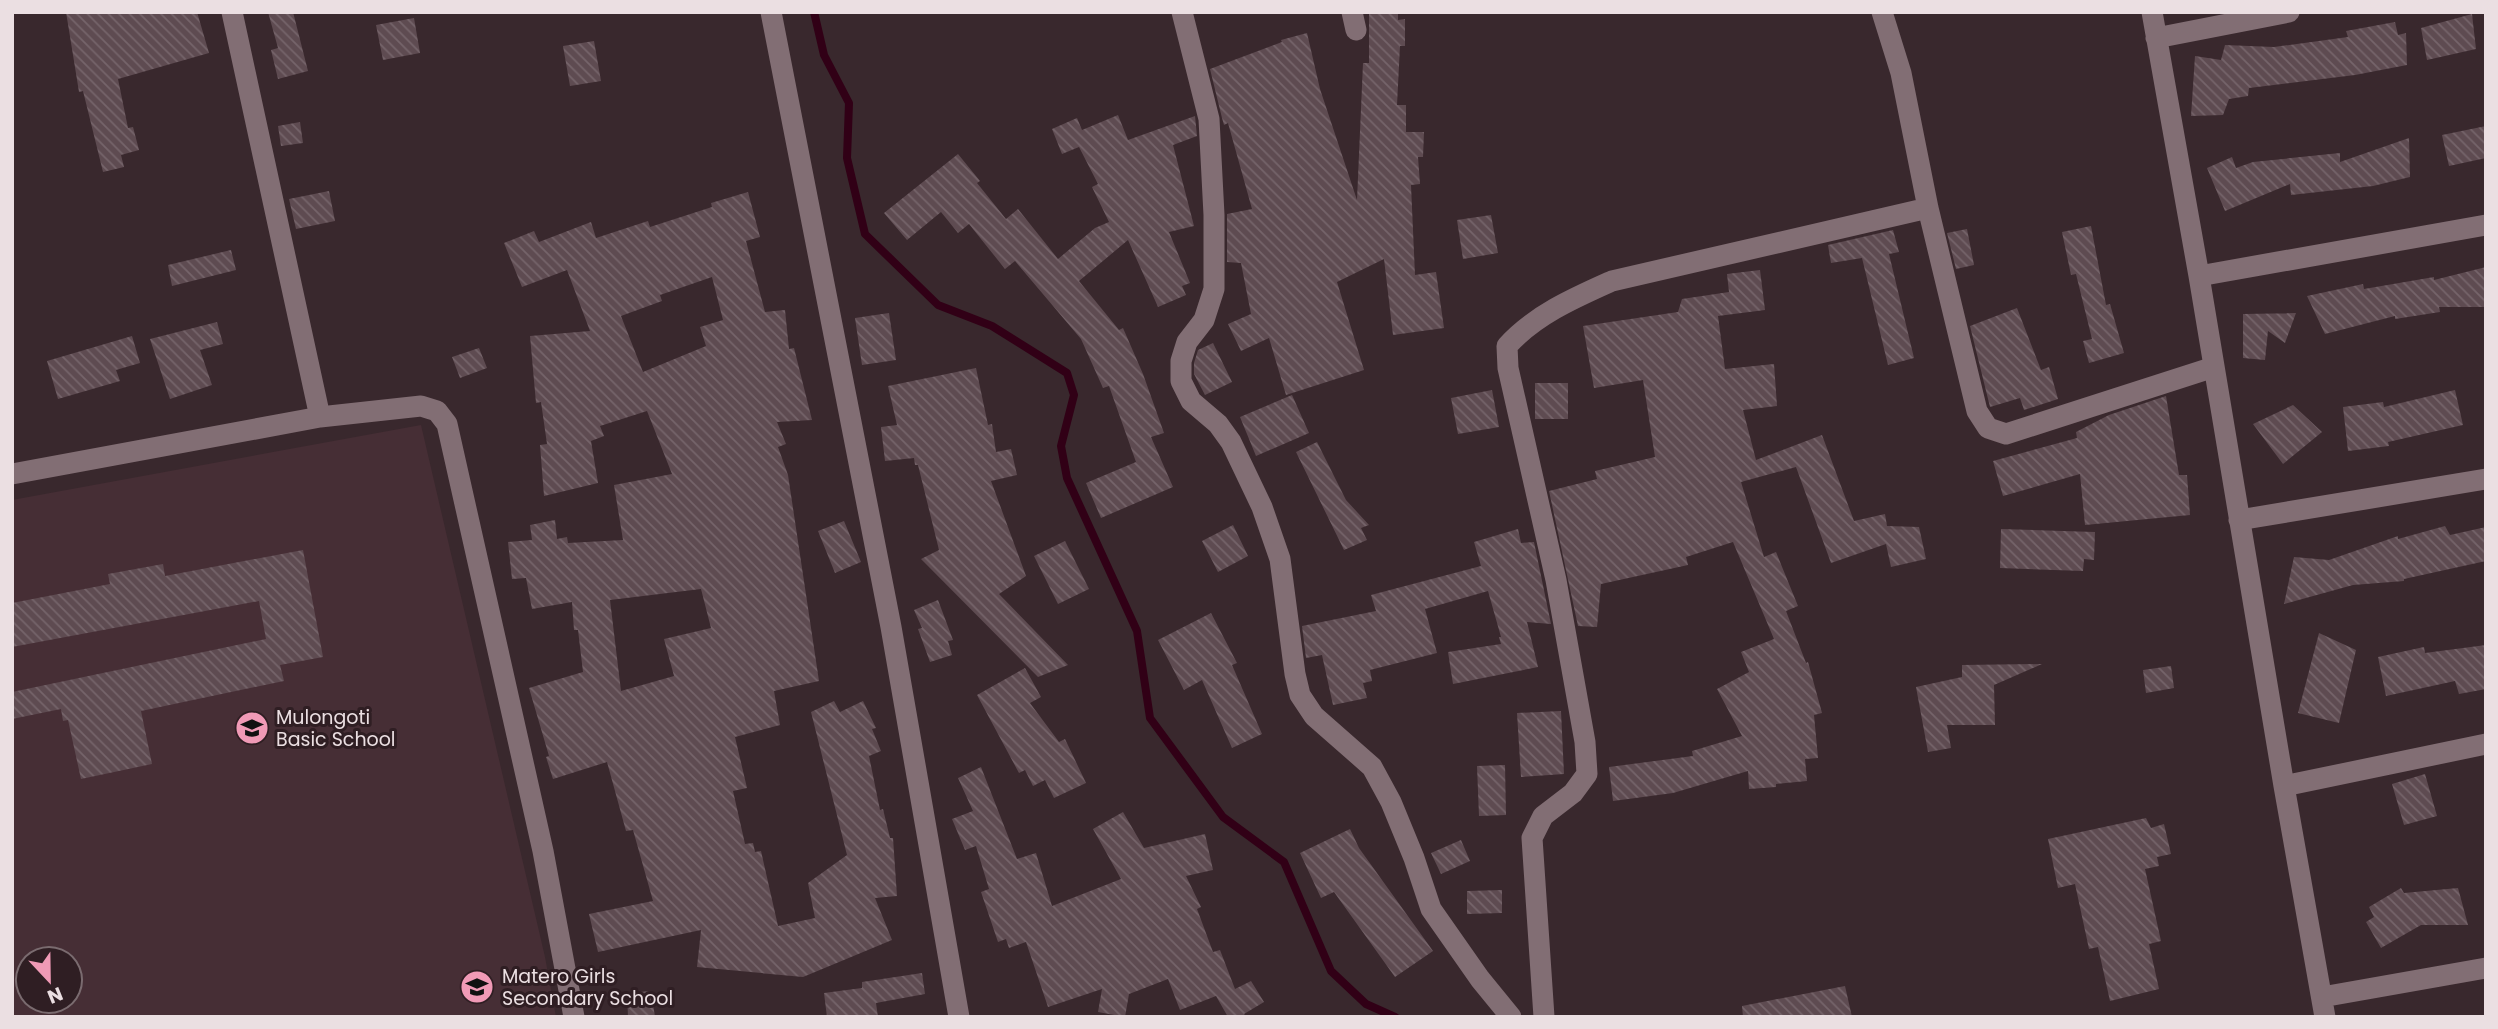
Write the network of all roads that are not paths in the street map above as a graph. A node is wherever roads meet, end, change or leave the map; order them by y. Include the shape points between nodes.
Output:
1 (232, 12) edge
2 (771, 12) edge
3 (1182, 12) edge
4 (1882, 12) edge
5 (2151, 12) edge
6 (2289, 12) edge
7 (2156, 38) junction
8 (1928, 208) junction
9 (2486, 225) edge
10 (2199, 276) junction
11 (2214, 368) junction
12 (320, 417) junction
13 (12, 474) edge
14 (2486, 479) edge
15 (2239, 520) junction
16 (2486, 744) edge
17 (2284, 786) junction
18 (2486, 968) edge
19 (2323, 1007) edge
20 (574, 1017) edge
21 (959, 1017) edge
22 (1511, 1017) edge
23 (1544, 1017) edge

1 - 12 street
2 - 21 street via 891,626
3 - 22 street via 1209,119 1214,289 1204,320 1187,342 1181,381 1191,401 1231,442 1262,507 1280,559 1300,695 1314,716 1371,767 1400,825 1431,909
4 - 8 street via 1900,73
5 - 7 street
6 - 7 street
7 - 10 street
8 - 11 street via 1977,411 1988,428 2006,433
8 - 23 street via 1612,281 1563,303 1520,331 1507,346 1508,368 1556,580 1587,774 1573,793 1543,816 1532,838
9 - 10 street
10 - 11 street
11 - 15 street
12 - 13 street
12 - 20 street via 421,406 437,411 447,424 543,851
14 - 15 street
15 - 17 street
16 - 17 street
17 - 19 street
18 - 19 street

